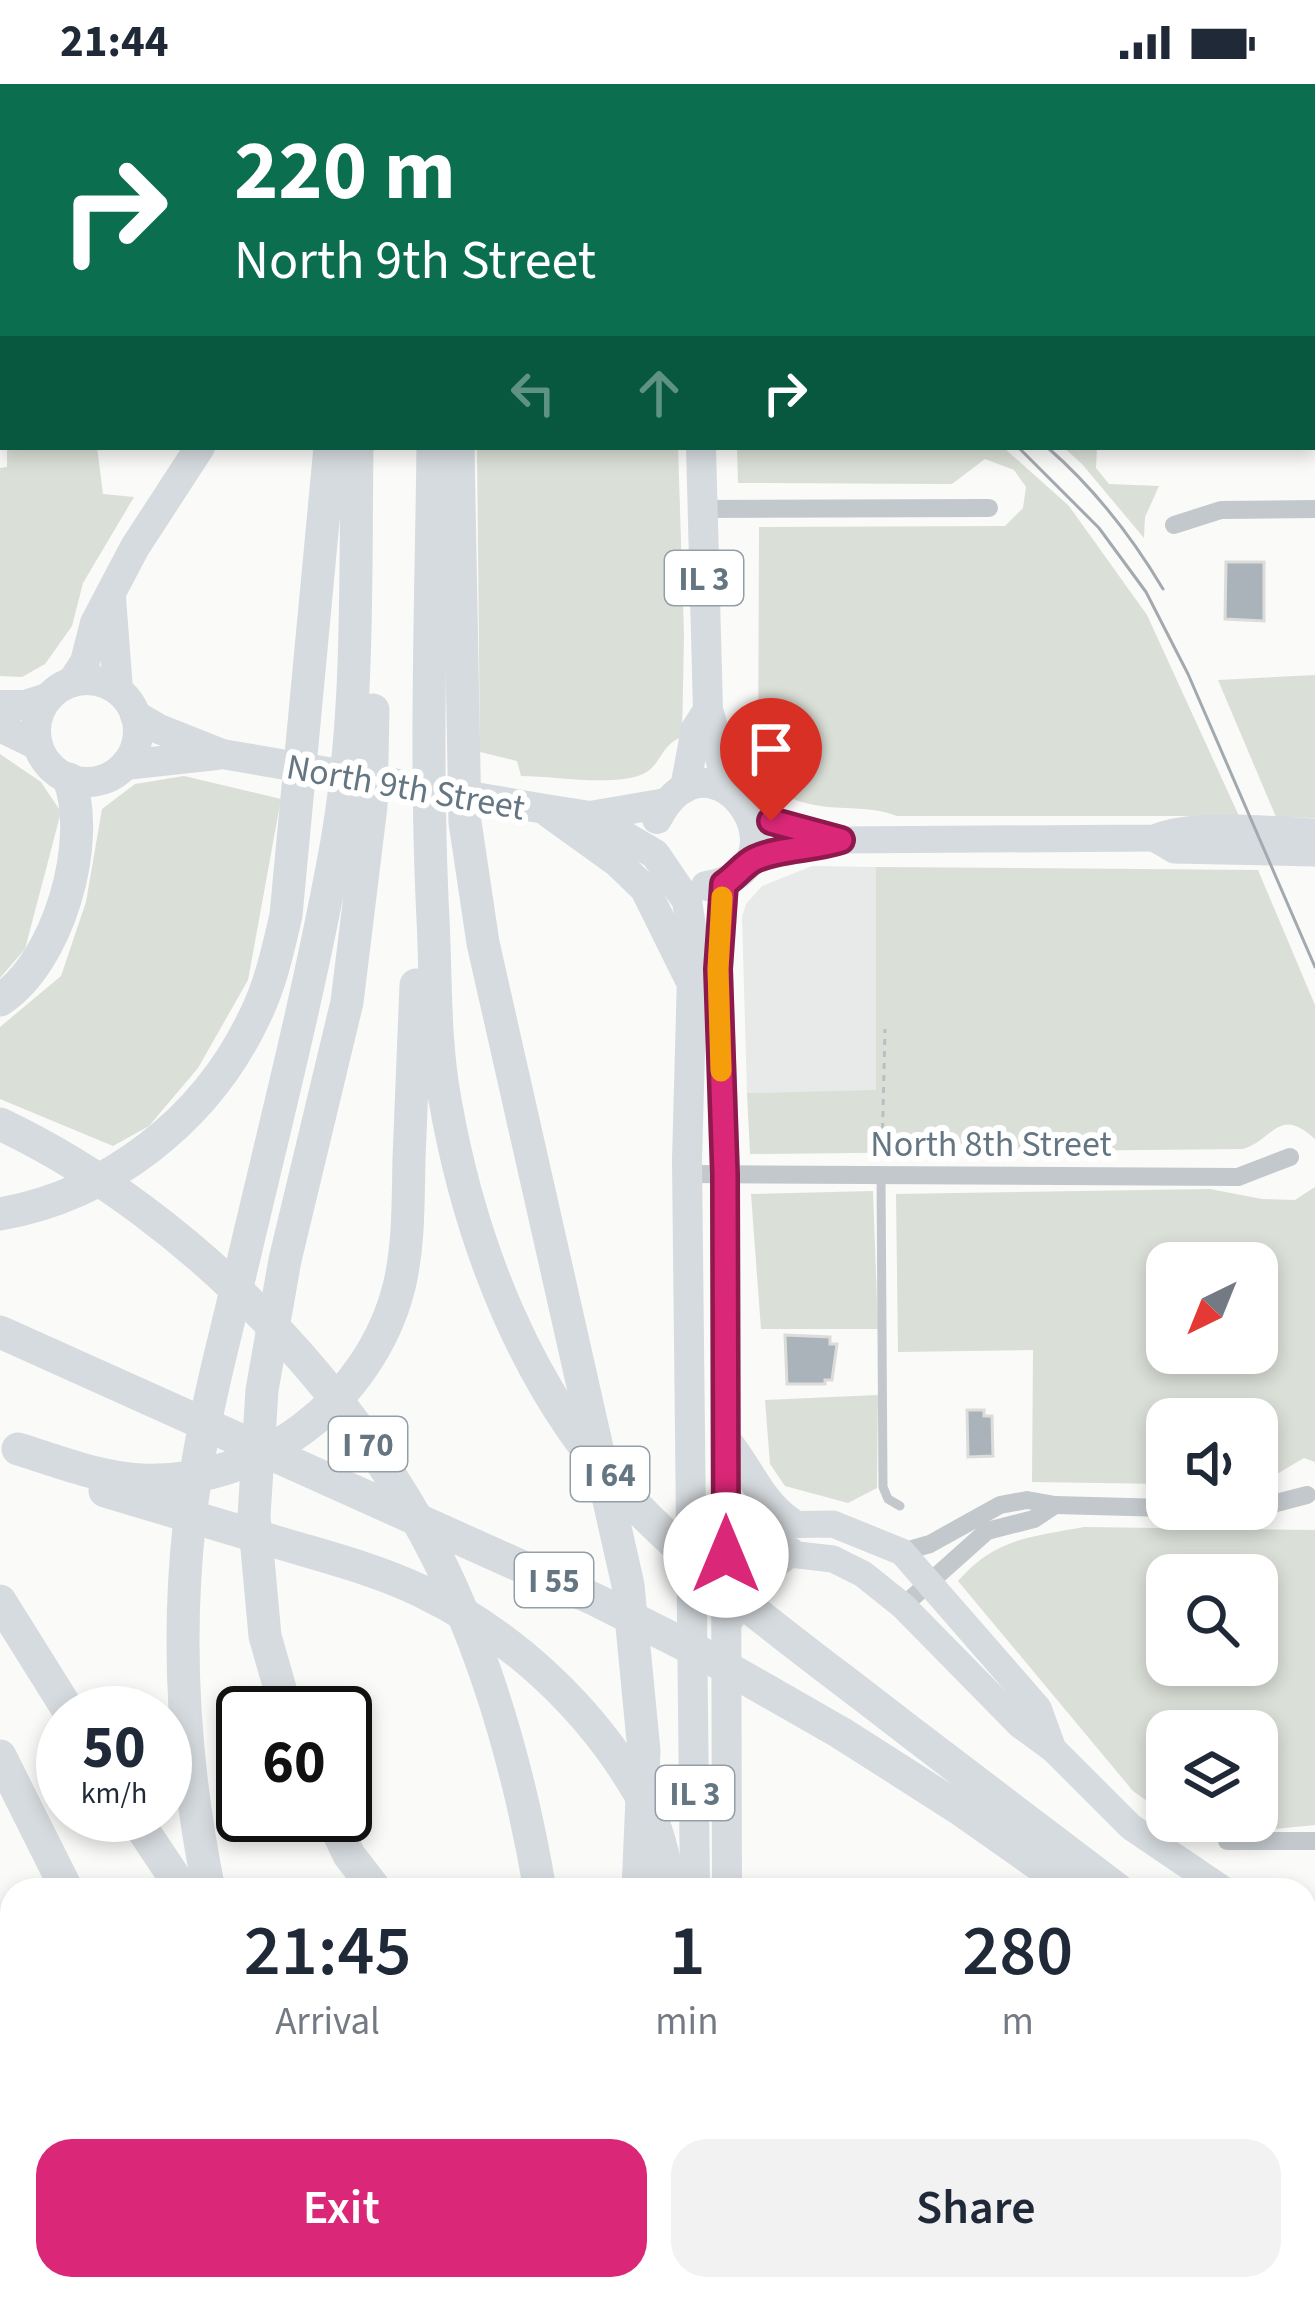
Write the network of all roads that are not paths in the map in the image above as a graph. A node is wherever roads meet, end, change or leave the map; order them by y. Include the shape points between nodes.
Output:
1 (198, 450) edge
2 (330, 450) edge
3 (357, 450) edge
4 (379, 450) edge
5 (433, 450) edge
6 (458, 450) edge
7 (701, 450) edge
8 (989, 508) dead end
9 (701, 509) junction
10 (1315, 509) edge
11 (1174, 525) dead end
12 (111, 598) junction
13 (59, 690) junction
14 (127, 702) junction
15 (0, 705) edge
16 (708, 710) junction
17 (0, 727) edge
18 (37, 745) junction
19 (222, 754) junction
20 (125, 765) junction
21 (69, 779) junction
22 (675, 795) junction
23 (739, 800) junction
24 (544, 809) junction
25 (590, 816) junction
26 (1315, 832) edge
27 (1154, 838) junction
28 (841, 840) junction
29 (1315, 853) edge
30 (655, 854) junction
31 (429, 857) junction
32 (750, 861) junction
33 (675, 879) junction
34 (724, 884) junction
35 (690, 980) junction
36 (0, 1000) edge
37 (4, 1126) edge
38 (1290, 1157) dead end
39 (687, 1174) junction
40 (725, 1174) junction
41 (881, 1175) junction
42 (0, 1214) edge
43 (0, 1332) edge
44 (727, 1439) junction
45 (9, 1444) edge
46 (1307, 1495) dead end
47 (1278, 1502) edge
48 (1054, 1505) junction
49 (900, 1506) dead end
50 (1146, 1507) edge
51 (791, 1538) junction
52 (721, 1540) junction
53 (902, 1552) junction
54 (930, 1582) junction
55 (0, 1601) edge
56 (903, 1606) junction
57 (726, 1624) junction
58 (53, 1686) edge
59 (279, 1686) edge
60 (1053, 1749) junction
61 (0, 1756) edge
62 (1278, 1841) edge
63 (1315, 1841) edge
64 (152, 1842) edge
65 (344, 1842) edge
66 (62, 1878) edge
67 (175, 1878) edge
68 (207, 1878) edge
69 (367, 1878) edge
70 (538, 1878) edge
71 (639, 1878) edge
72 (667, 1878) edge
73 (695, 1878) edge
74 (727, 1878) edge
75 (1058, 1878) edge
76 (1102, 1878) edge
77 (1206, 1878) edge

1 - 12 main road
2 - 42 highway via 286,915 254,1019 197,1103 151,1149 96,1182
3 - 68 highway via 353,724 334,862 192,1502 184,1704
4 - 59 highway via 368,828 347,1002 262,1390 254,1516 265,1636
5 - 31 highway, I 64
6 - 71 highway via 465,822 483,943 631,1604 644,1751
7 - 9 main road, IL 3
8 - 9 street
9 - 16 main road, IL 3
10 - 11 street via 1221,510
12 - 13 main road via 85,662
12 - 14 main road
13 - 14 main road via 96,680
13 - 15 main road
13 - 18 main road via 36,720
14 - 19 main road, North 9th Street via 154,727
14 - 20 main road via 136,745
16 - 22 main road, IL 3
16 - 23 main road, IL 3 via 719,763
17 - 18 main road
18 - 21 main road
19 - 20 main road, North 9th Street
19 - 24 main road, North 9th Street
20 - 21 main road via 99,781
21 - 36 highway via 78,820 59,919 37,963
22 - 23 main road via 708,784
22 - 25 main road, North 9th Street
22 - 30 main road via 654,826
23 - 28 main road via 771,821
23 - 32 main road via 756,834
24 - 25 main road, North 9th Street
24 - 35 main road via 645,889
25 - 30 main road, North 9th Street
26 - 27 main road via 1173,830
27 - 28 main road
27 - 29 main road via 1174,850
28 - 32 main road
30 - 33 main road
31 - 45 highway via 418,913 406,1244 398,1289 357,1376 278,1447 187,1480 97,1473
31 - 76 highway, I 64 via 444,1097 467,1203 496,1290 574,1428 627,1496 702,1568
32 - 34 main road
33 - 34 main road
33 - 35 main road, IL 3 via 693,939
34 - 40 main road via 718,969
35 - 39 main road, IL 3
37 - 70 highway, I 70 via 112,1188 190,1249 268,1322 348,1415 457,1598 498,1706
38 - 41 street, North 8th Street via 1238,1177
39 - 40 street, North 8th Street
39 - 52 main road, IL 3 via 692,1458
40 - 41 street, North 8th Street
40 - 44 main road
41 - 49 lane via 883,1487
43 - 75 highway, I 55 via 701,1653 841,1733
44 - 51 main road
44 - 52 main road
45 - 72 highway via 56,1474 396,1581 477,1622 563,1693 603,1740 643,1797
46 - 47 street
48 - 50 street
48 - 53 street via 1000,1505
48 - 54 street via 987,1531
51 - 52 main road via 760,1525
51 - 53 main road via 833,1524
51 - 56 main road via 863,1574
51 - 57 main road
52 - 57 main road
52 - 73 main road, IL 3 via 693,1583
53 - 54 main road
54 - 56 street
54 - 60 main road via 1038,1708
55 - 58 highway
56 - 60 main road via 1020,1726
57 - 74 main road
60 - 77 main road via 1131,1827
61 - 66 highway
62 - 63 street
64 - 67 highway
65 - 69 highway

